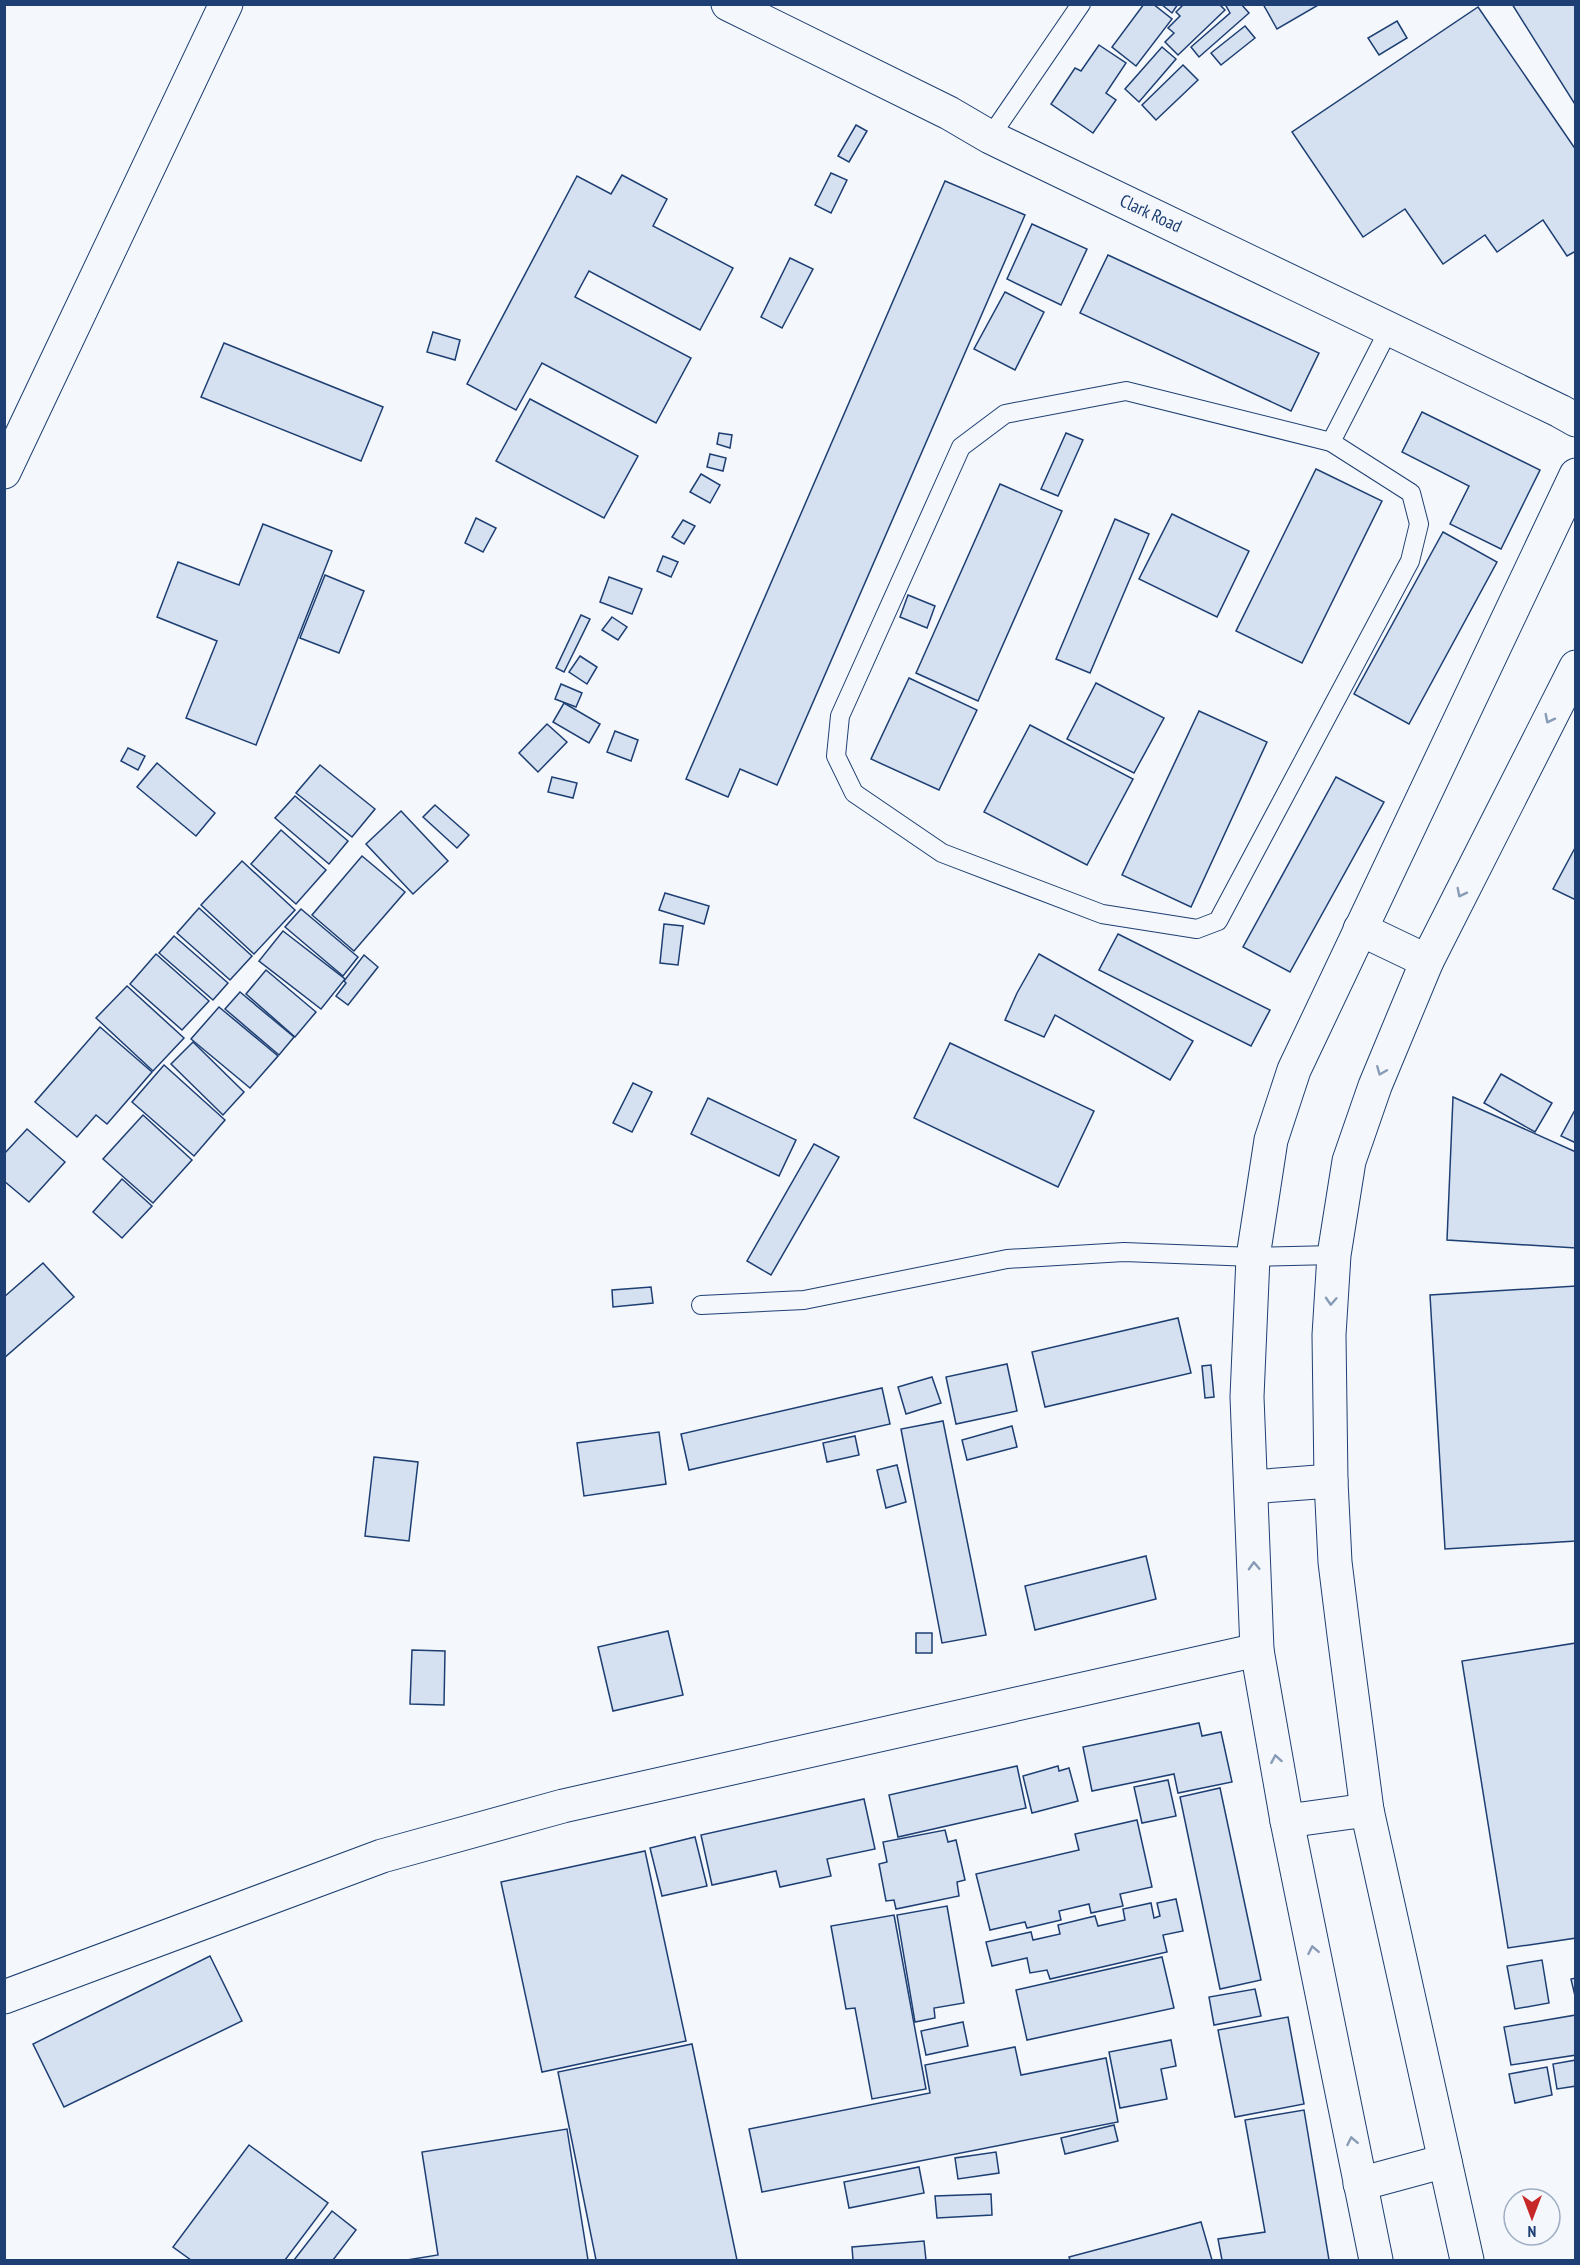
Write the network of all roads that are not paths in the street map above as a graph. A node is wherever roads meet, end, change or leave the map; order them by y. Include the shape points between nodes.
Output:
1 (226, 4) edge
2 (728, 4) edge
3 (1081, 4) edge
4 (990, 136) junction
5 (1389, 329) junction
6 (1575, 420) edge
7 (1331, 442) junction
8 (4, 472) edge
9 (1575, 475) edge
10 (1575, 667) edge
11 (1360, 929) junction
12 (1427, 961) junction
13 (1334, 1256) junction
14 (1253, 1257) junction
15 (701, 1305) dead end
16 (1330, 1481) junction
17 (1251, 1487) junction
18 (1257, 1650) junction
19 (1368, 1810) junction
20 (1287, 1821) junction
21 (4, 1997) edge
22 (1445, 2161) junction
23 (1360, 2184) junction
24 (1376, 2260) edge
25 (1467, 2260) edge

1 - 8 street
2 - 4 street, Clark Road
3 - 4 lane
4 - 5 street, Clark Road
5 - 6 street, Clark Road
5 - 7 lane
7 - 7 lane via 1411,493 1419,524 1410,561 1218,921 1197,929 1102,914 942,853 854,793 836,756 840,716 961,447 1005,414 1126,391
9 - 11 street
10 -> 12 street
11 - 12 street
11 - 14 street via 1287,1090 1271,1140
12 -> 13 street via 1349,1161
13 - 14 lane
13 -> 16 street via 1329,1335
14 - 15 lane via 1124,1252 1007,1259 804,1300
14 - 17 street via 1247,1397
16 - 17 street
16 - 19 street via 1335,1562
18 -> 17 street
20 -> 18 street
18 - 21 street via 563,1806 382,1856
19 - 20 street
19 - 22 street
23 -> 20 street
22 - 23 street
22 - 25 street
23 - 24 street

